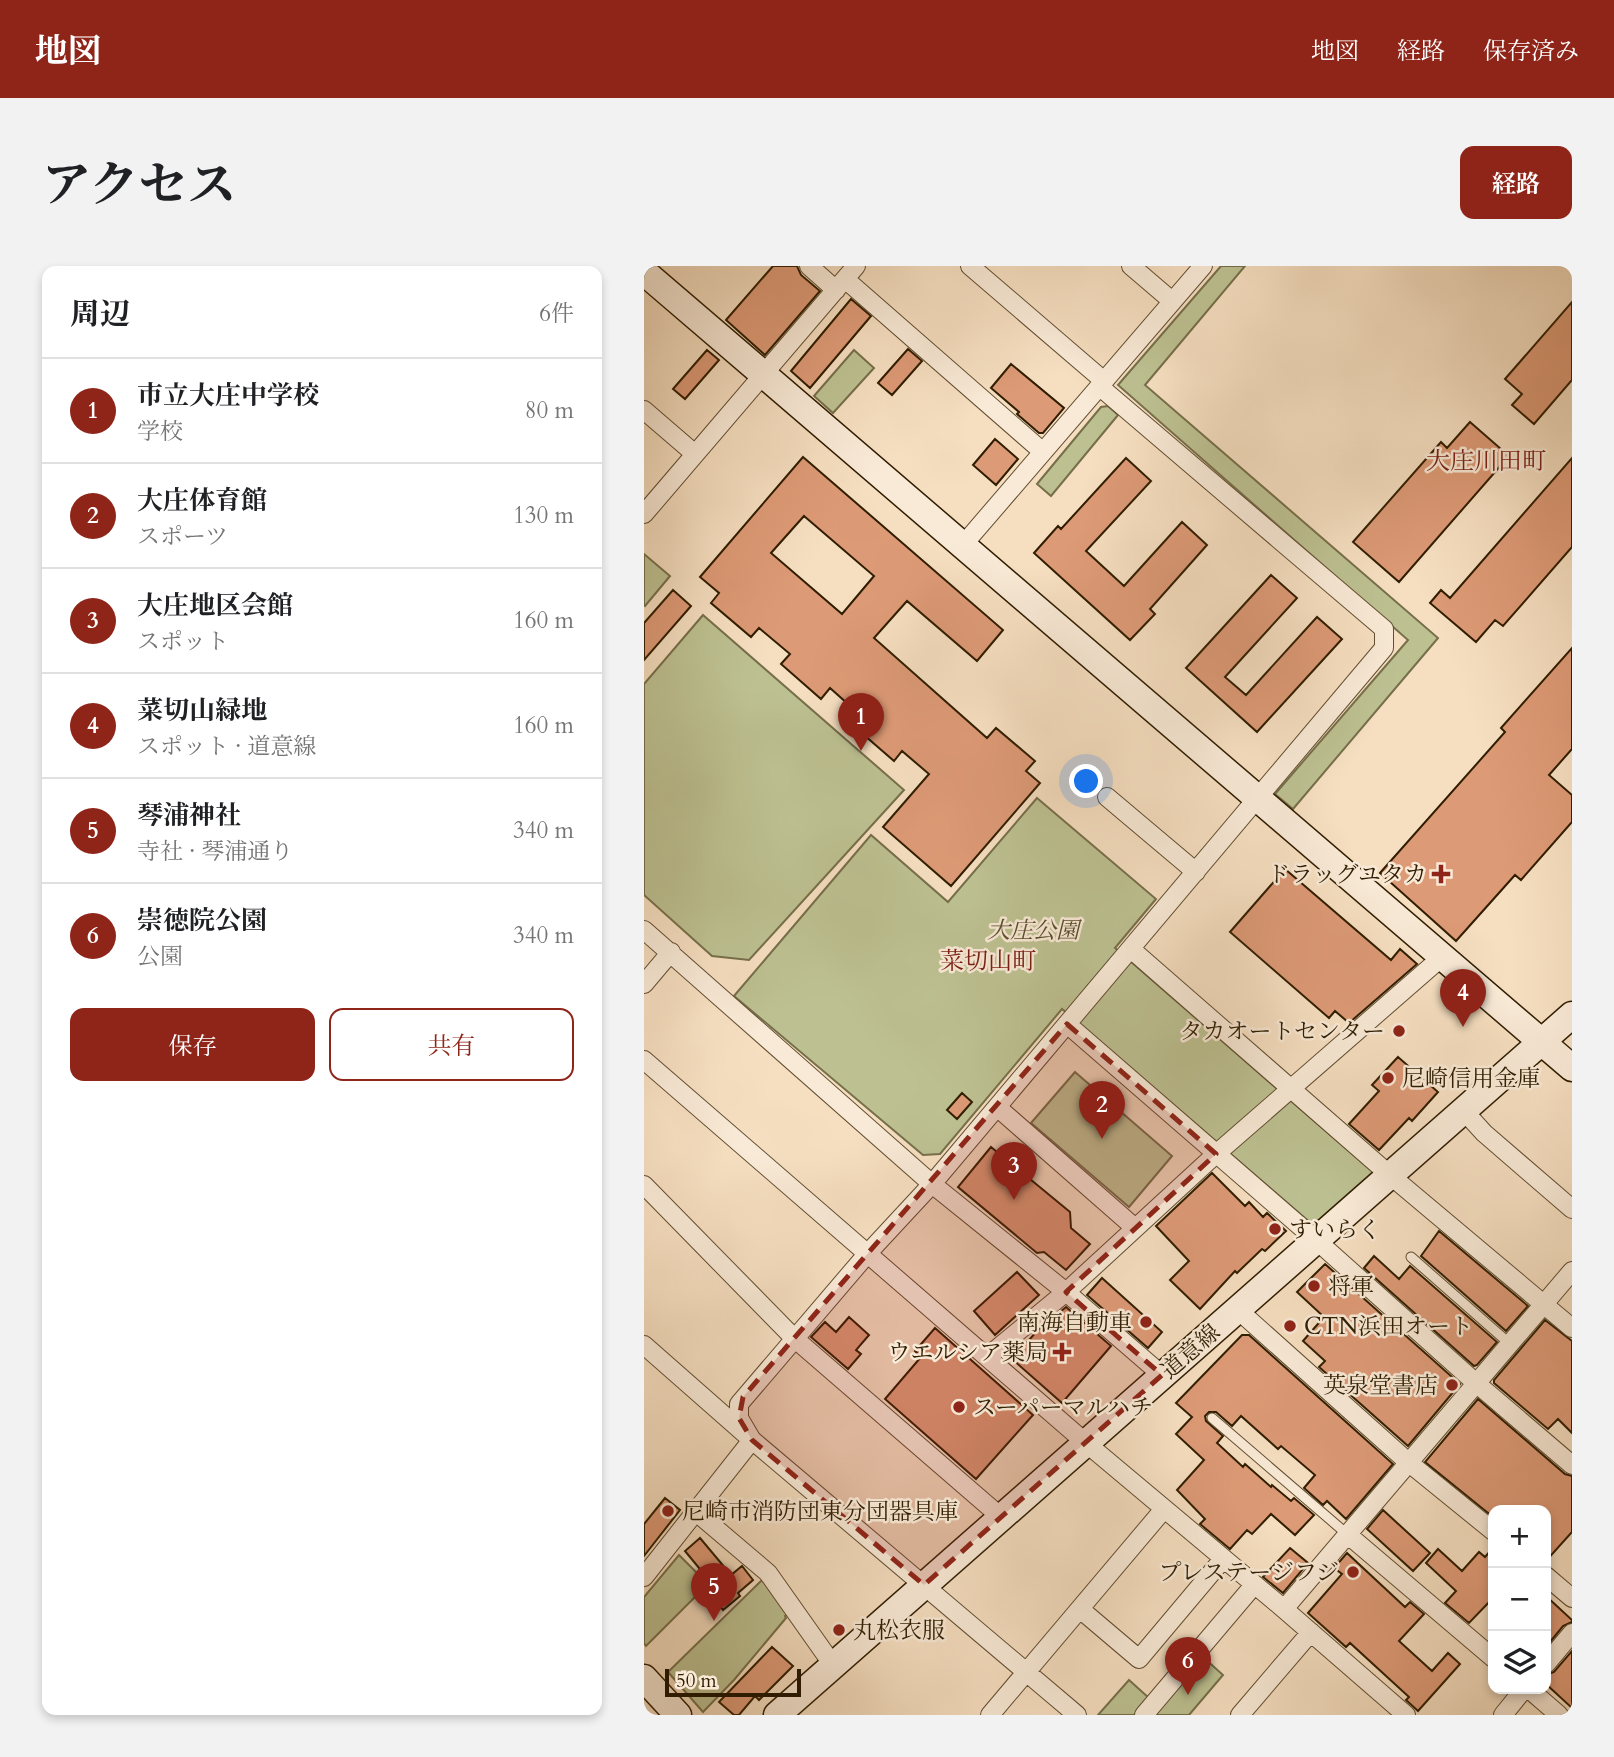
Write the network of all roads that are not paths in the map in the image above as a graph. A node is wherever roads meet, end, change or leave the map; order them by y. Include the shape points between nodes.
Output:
1 (809, 266) edge
2 (971, 266) edge
3 (1131, 266) edge
4 (1202, 266) edge
5 (644, 272) edge
6 (846, 278) edge
7 (1172, 301) junction
8 (763, 375) junction
9 (1102, 383) junction
10 (644, 410) edge
11 (1043, 452) junction
12 (695, 454) junction
13 (644, 513) edge
14 (963, 545) junction
15 (1107, 797) dead end
16 (1258, 799) junction
17 (1196, 872) junction
18 (644, 930) edge
19 (1131, 949) junction
20 (671, 953) junction
21 (1442, 957) junction
22 (644, 984) edge
23 (1572, 1015) edge
24 (1067, 1024) junction
25 (1542, 1042) junction
26 (644, 1060) edge
27 (1572, 1068) edge
28 (1292, 1088) junction
29 (997, 1107) junction
30 (1464, 1111) junction
31 (1216, 1154) junction
32 (1391, 1175) junction
33 (932, 1184) junction
34 (644, 1185) edge
35 (1572, 1209) edge
36 (1134, 1227) junction
37 (1316, 1240) junction
38 (867, 1253) junction
39 (1411, 1257) dead end
40 (1572, 1271) edge
41 (1066, 1293) junction
42 (1544, 1305) junction
43 (1237, 1309) junction
44 (1572, 1328) edge
45 (794, 1338) junction
46 (1510, 1344) junction
47 (644, 1345) edge
48 (987, 1357) junction
49 (1162, 1375) junction
50 (1476, 1383) junction
51 (1212, 1418) dead end
52 (752, 1440) junction
53 (1086, 1443) junction
54 (1408, 1462) junction
55 (1572, 1465) edge
56 (1164, 1509) junction
57 (695, 1511) junction
58 (1002, 1517) junction
59 (1488, 1527) edge
60 (1347, 1534) junction
61 (1223, 1559) junction
62 (644, 1577) edge
63 (1551, 1580) edge
64 (923, 1586) junction
65 (1254, 1586) junction
66 (1572, 1598) edge
67 (1080, 1609) junction
68 (1284, 1609) junction
69 (1311, 1632) junction
70 (1572, 1633) edge
71 (1488, 1654) edge
72 (1551, 1658) edge
73 (833, 1665) junction
74 (1026, 1672) junction
75 (644, 1678) edge
76 (1522, 1694) edge
77 (1533, 1694) edge
78 (678, 1715) edge
79 (777, 1715) edge
80 (990, 1715) edge
81 (1077, 1715) edge
82 (1144, 1715) edge
83 (1240, 1715) edge
84 (1406, 1715) edge
85 (1503, 1715) edge
86 (1559, 1715) edge

1 - 6 street
2 - 9 street
3 - 7 street
4 - 7 street
5 - 8 street
6 - 8 street
6 - 11 street
7 - 9 street
8 - 12 street
8 - 14 street
9 - 11 street
9 - 16 street via 1384,629 1384,648
10 - 12 street
11 - 14 street
12 - 13 street
14 - 16 street
15 - 17 street
16 - 17 street
16 - 21 street
17 - 19 street
18 - 20 street
19 - 24 street
19 - 28 street
20 - 22 street
20 - 33 street
21 - 25 street
21 - 28 street
23 - 25 street, 道意線
24 - 29 street
24 - 31 street
25 - 27 street
25 - 30 street, 道意線
26 - 38 street
28 - 31 street
28 - 32 street
29 - 33 street
29 - 36 street
30 - 32 street, 道意線
30 - 35 street
31 - 36 street
31 - 37 street
32 - 37 street, 道意線
32 - 42 street
33 - 38 street
33 - 41 street
34 - 45 street
36 - 41 street
37 - 43 street, 道意線
37 - 50 street
38 - 45 street
38 - 48 street
39 - 46 lane
40 - 42 street
41 - 48 street
41 - 49 street
42 - 44 street
42 - 46 street
43 - 49 street, 道意線
43 - 54 street
45 - 52 street via 739,1404 739,1418
45 - 58 street
46 - 50 street
47 - 52 street
48 - 53 street
49 - 53 street, 道意線
50 - 54 street
50 - 55 street
51 - 60 lane
52 - 57 street
52 - 64 street
53 - 56 street
53 - 58 street, 道意線
54 - 59 street
54 - 60 street
56 - 61 street
56 - 67 street
57 - 62 street
57 - 73 street via 768,1573
58 - 64 street, 道意線
60 - 68 street
60 - 71 street
61 - 65 street
61 - 67 street via 1139,1659
63 - 66 street
64 - 73 street, 道意線
64 - 74 street
65 - 68 street
65 - 82 street
67 - 74 street
68 - 69 street
69 - 83 street
69 - 84 street
70 - 72 street
73 - 79 street, 道意線
74 - 80 street
74 - 81 street
75 - 78 street
76 - 85 street
77 - 86 street

